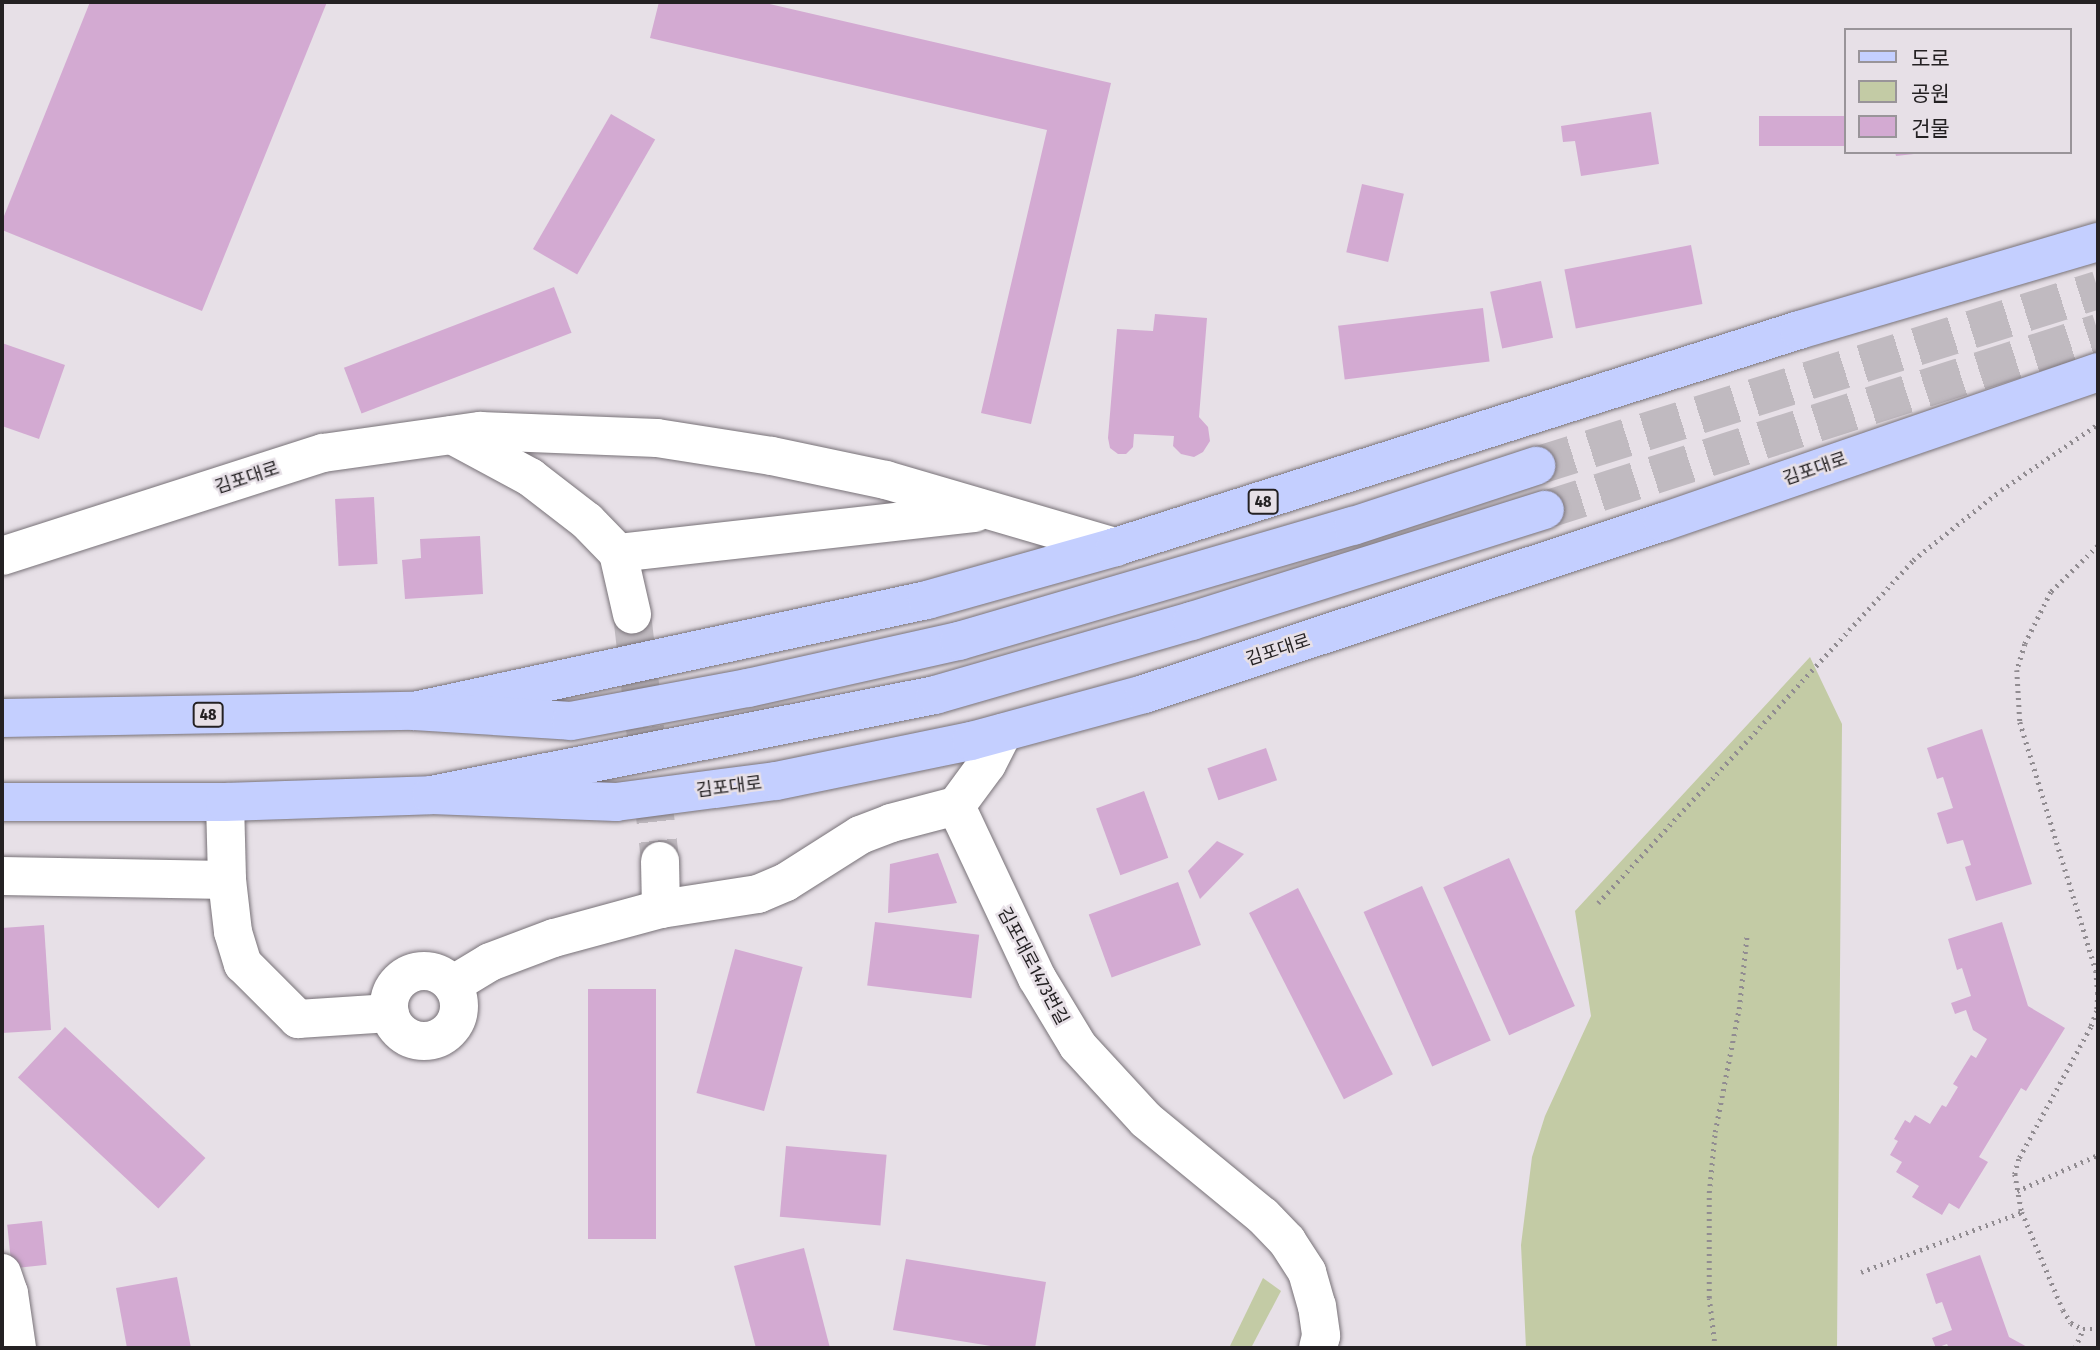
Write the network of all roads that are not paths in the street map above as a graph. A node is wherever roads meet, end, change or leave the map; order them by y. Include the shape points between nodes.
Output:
1 (2098, 242) edge
2 (2098, 372) edge
3 (452, 435) junction
4 (1536, 466) tunnel mouth
5 (1545, 510) tunnel mouth
6 (987, 512) junction
7 (1115, 547) junction
8 (618, 553) junction
9 (2, 556) edge
10 (632, 614) tunnel mouth
11 (414, 712) junction
12 (2, 718) edge
13 (1003, 733) junction
14 (430, 795) junction
15 (2, 802) edge
16 (225, 802) junction
17 (956, 806) junction
18 (660, 861) tunnel mouth
19 (2, 876) edge
20 (227, 880) junction
21 (661, 909) junction
22 (452, 985) junction
23 (390, 1013) junction
24 (2, 1273) edge
25 (17, 1348) edge
26 (1318, 1348) edge

1 - 7 main road, 48 via 1799,330
2 - 13 main road, 김포대로 via 1144,694
3 - 6 lane, 김포대로 via 480,431 657,438 886,480
3 - 8 lane via 530,477 587,521
3 - 9 lane, 김포대로 via 323,453
4 - 11 main road, 48 via 1353,526 959,641 748,688 571,720
5 - 14 main road, 김포대로 via 1192,621 935,695
6 - 7 lane, 김포대로
6 - 8 lane
7 - 11 main road, 48 via 927,600
8 - 10 lane
11 - 12 main road, 48
13 - 14 main road, 김포대로 via 776,781 616,802
13 - 17 lane
14 - 16 main road, 김포대로
15 - 16 main road, 김포대로
16 - 20 lane
17 - 21 lane via 860,835 786,882 758,894
17 - 26 lane, 김포대로1473번길 via 1037,978 1077,1046 1146,1120 1287,1241 1307,1272 1317,1306
18 - 21 lane
19 - 20 lane
20 - 23 lane via 233,932 243,964 298,1019
21 - 22 lane via 519,950
22 - 23 lane via 433,972 409,974 393,991
22 - 23 lane via 460,1007 453,1028 444,1036 422,1042 411,1039 394,1024
24 - 25 lane

